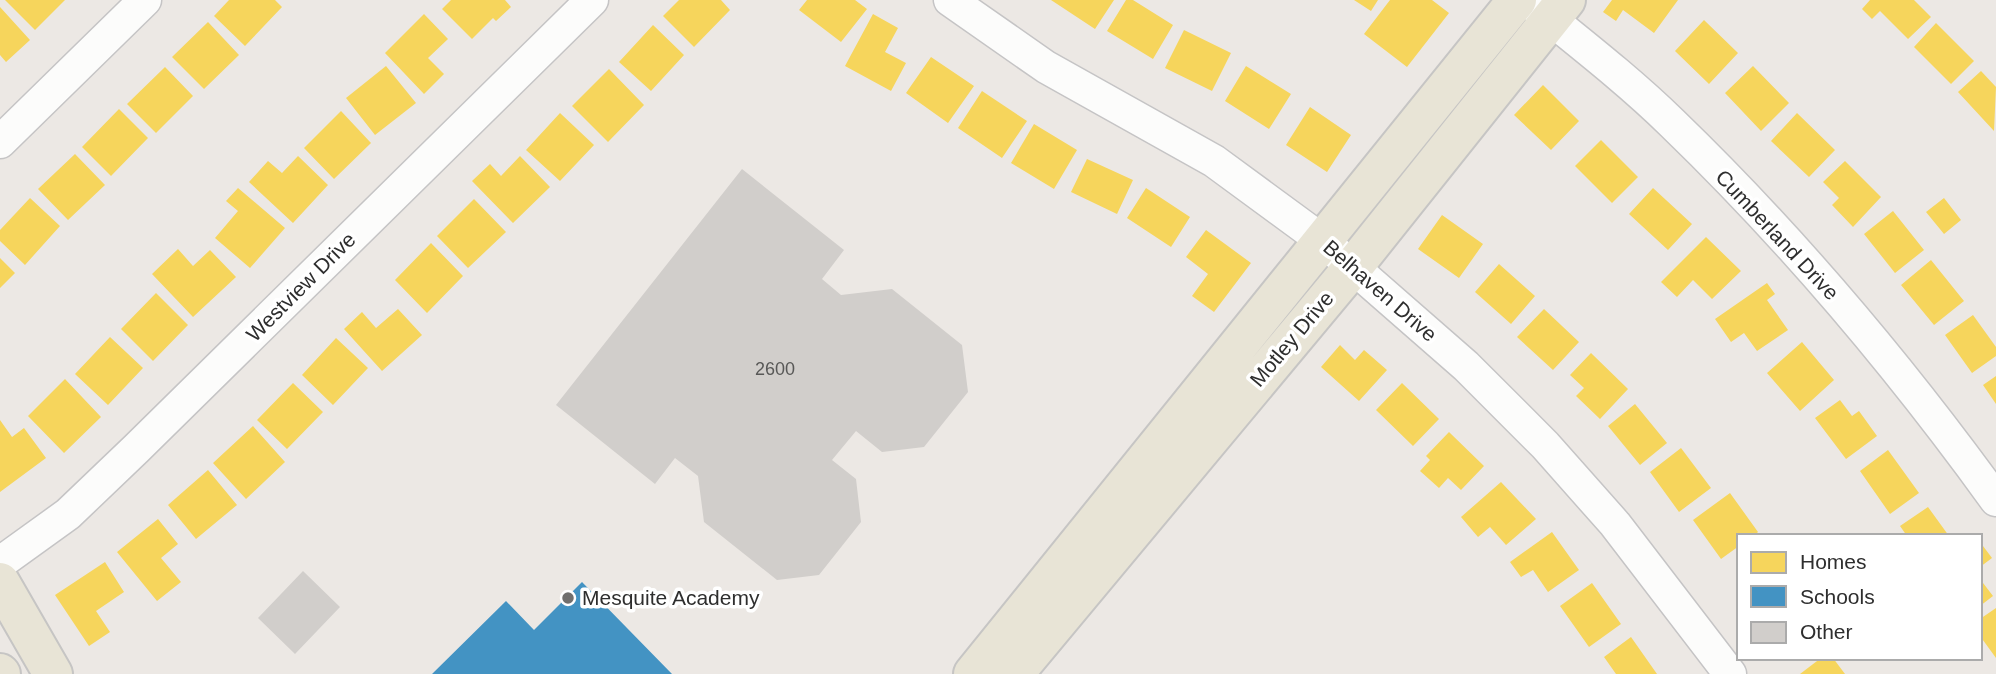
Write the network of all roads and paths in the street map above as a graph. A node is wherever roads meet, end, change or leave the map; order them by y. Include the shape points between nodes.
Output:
1 (145, 0) edge
2 (592, 0) edge
3 (950, 0) edge
4 (1517, 0) edge
5 (1548, 6) edge
6 (0, 142) edge
7 (1323, 241) junction
8 (1353, 267) junction
9 (1207, 413) junction
10 (1996, 500) edge
11 (0, 563) edge
12 (0, 582) edge
13 (53, 674) edge
14 (973, 674) edge
15 (1014, 674) edge
16 (1730, 674) edge

1 - 6 street
2 - 11 street, Westview Drive via 68,514
3 - 7 street, Belhaven Drive via 1046,66 1214,161
4 - 7 main road, Motley Drive
5 - 8 main road, Motley Drive
5 - 10 street, Cumberland Drive via 1671,122 1788,244 1932,411
7 - 8 street, Belhaven Drive
7 - 9 main road, Motley Drive
8 - 9 main road, Motley Drive
8 - 16 street, Belhaven Drive via 1466,366 1545,445 1615,524
9 - 14 main road, Motley Drive
9 - 15 main road, Motley Drive
12 - 13 main road

